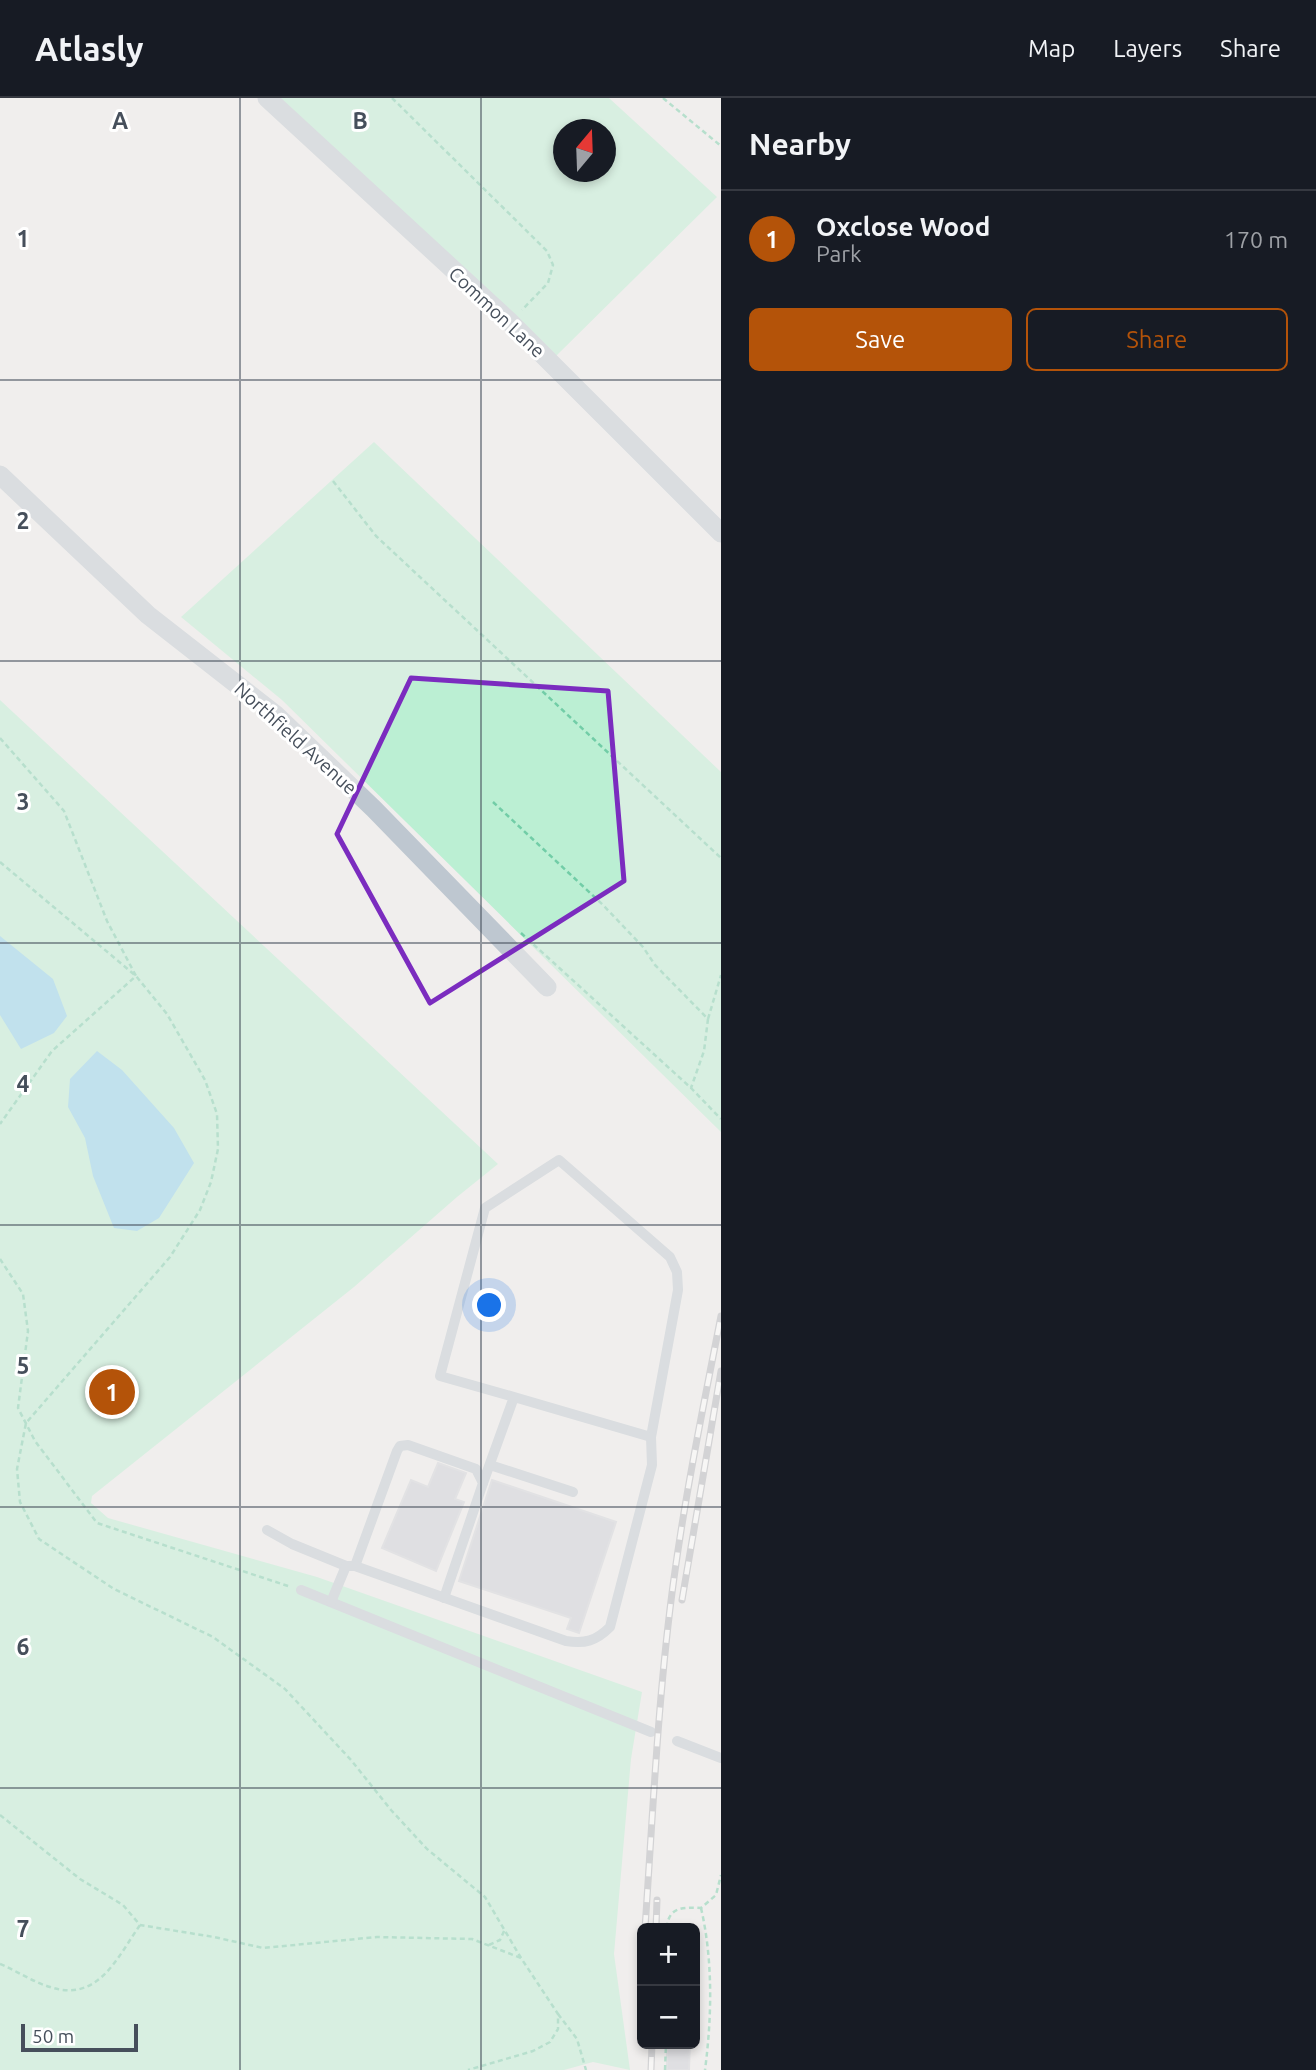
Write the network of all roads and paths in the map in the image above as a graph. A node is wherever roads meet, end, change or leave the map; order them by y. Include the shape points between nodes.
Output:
1 (267, 98) edge
2 (392, 98) edge
3 (663, 98) edge
4 (721, 146) edge
5 (510, 322) junction
6 (0, 475) edge
7 (333, 481) dead end
8 (721, 533) edge
9 (0, 738) edge
10 (493, 802) dead end
11 (721, 858) edge
12 (0, 862) edge
13 (513, 926) dead end
14 (721, 975) edge
15 (136, 976) junction
16 (547, 987) dead end
17 (708, 1019) junction
18 (691, 1088) junction
19 (721, 1119) edge
20 (0, 1124) edge
21 (0, 1259) edge
22 (514, 1397) junction
23 (26, 1423) junction
24 (651, 1437) junction
25 (490, 1465) junction
26 (483, 1483) junction
27 (573, 1492) dead end
28 (267, 1530) dead end
29 (351, 1566) junction
30 (301, 1590) joint
31 (444, 1598) junction
32 (331, 1602) junction
33 (651, 1732) dead end
34 (677, 1741) dead end
35 (721, 1758) edge
36 (0, 1815) edge
37 (721, 1875) edge
38 (701, 1908) junction
39 (668, 1923) edge
40 (140, 1925) junction
41 (505, 1929) junction
42 (489, 1945) junction
43 (521, 1958) junction
44 (0, 1964) edge
45 (558, 2014) junction
46 (666, 2049) edge
47 (468, 2070) edge
48 (586, 2070) edge
49 (665, 2070) edge
50 (705, 2070) edge

1 - 5 street, Common Lane
2 - 5 path via 547,251 553,265 548,282
3 - 4 path
5 - 8 street, Common Lane
6 - 16 street, Northfield Avenue via 148,615 276,715 374,808
7 - 11 path via 376,537
9 - 15 path via 64,811 107,920
10 - 17 path via 603,905
12 - 15 path
13 - 18 path
14 - 17 path
15 - 20 path via 52,1051
15 - 23 path via 167,1014 205,1080 217,1114 218,1149 211,1182 200,1210 170,1257
17 - 18 path via 704,1051
18 - 19 path
21 - 23 path via 23,1294 28,1331 18,1408
22 - 24 lane
22 - 24 lane via 440,1376 485,1208 559,1160 670,1257 677,1272 678,1290
22 - 25 lane
23 - 30 path via 97,1523
23 - 41 path via 17,1469 20,1502 39,1539 114,1589 213,1637 285,1689 427,1849 485,1896
24 - 31 lane via 652,1465 610,1627 600,1638 566,1642
25 - 26 lane
25 - 27 lane
26 - 29 lane via 476,1469 400,1446
26 - 31 lane
28 - 29 lane
29 - 31 lane
29 - 32 lane
30 - 32 lane
32 - 33 lane
34 - 35 lane
36 - 40 path via 80,1879 123,1905
37 - 38 path via 716,1895
38 - 39 path via 675,1910
38 - 50 path via 708,1938 709,1978
40 - 42 path via 263,1948 377,1937 446,1937
40 - 44 path via 97,1983 80,1990 49,1987
41 - 42 path via 500,1940
41 - 43 path
42 - 43 path
43 - 45 path
45 - 47 path via 558,2029 550,2042
45 - 48 path via 578,2039
46 - 49 path

